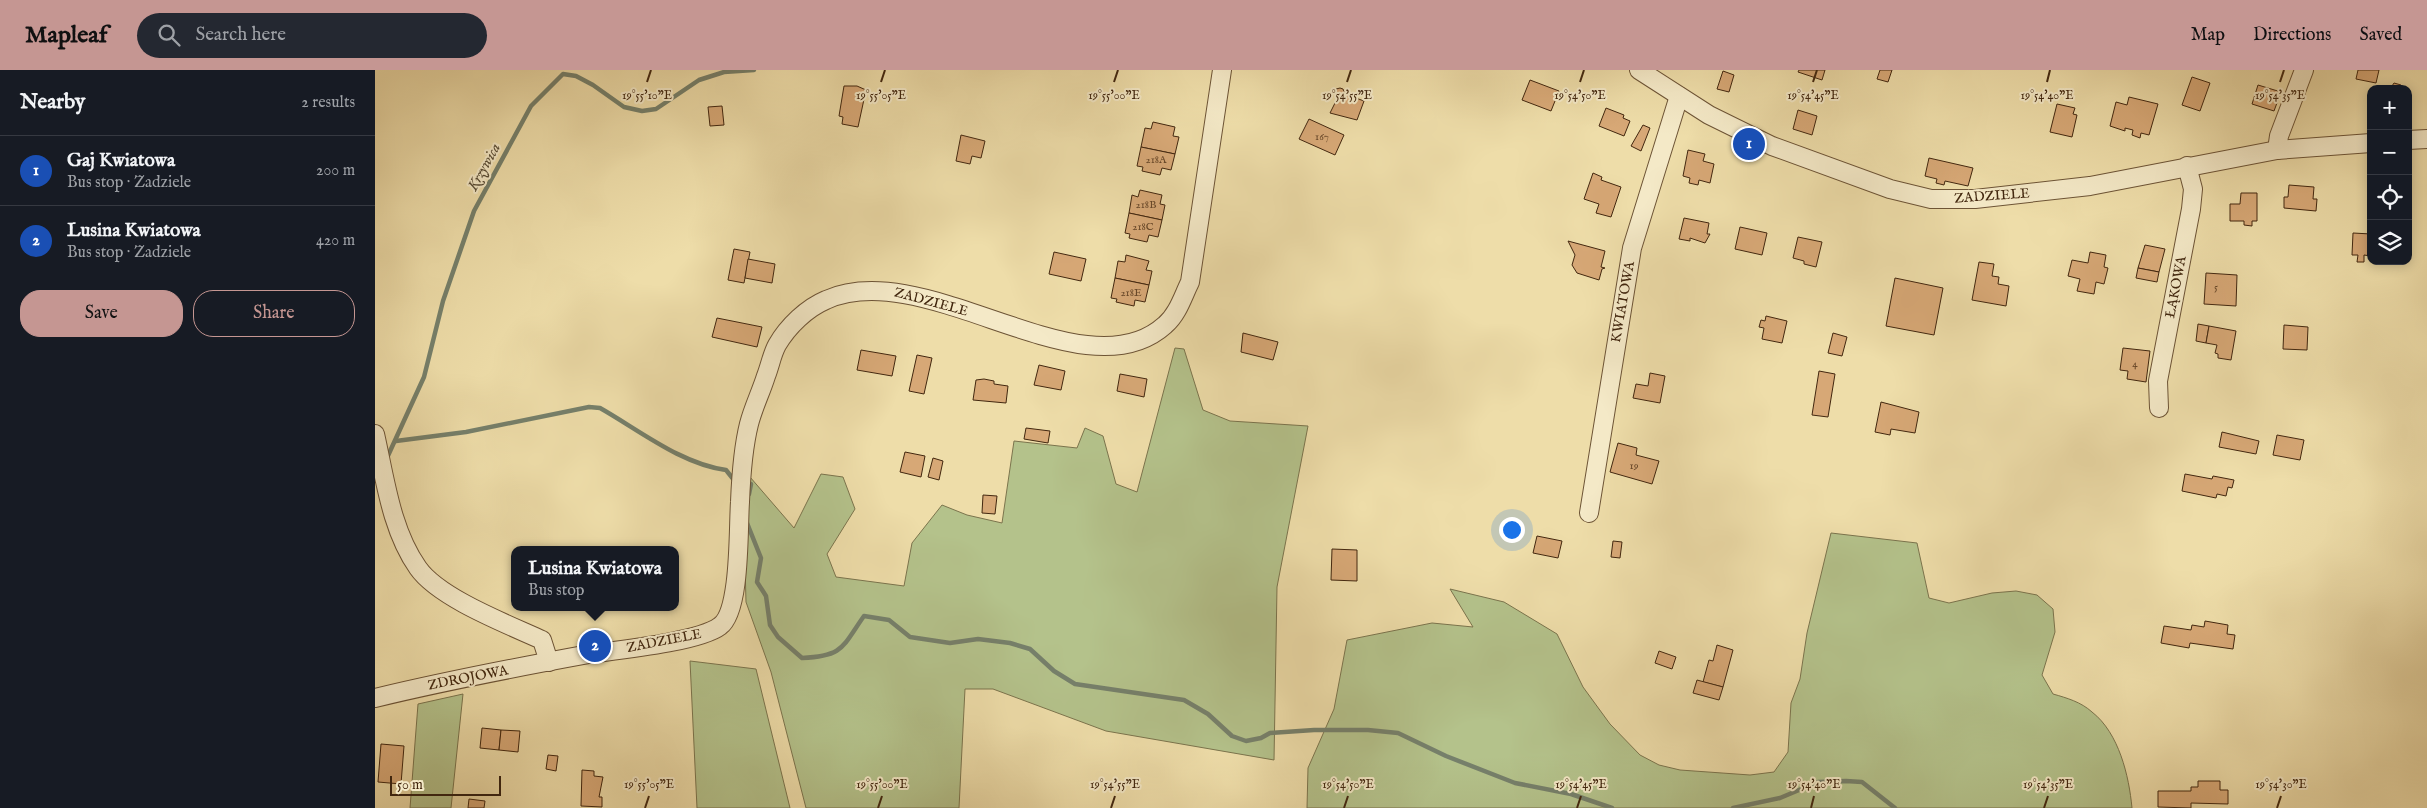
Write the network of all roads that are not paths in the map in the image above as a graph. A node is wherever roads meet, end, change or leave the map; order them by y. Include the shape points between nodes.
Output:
1 (1222, 70) edge
2 (1639, 70) edge
3 (2304, 70) edge
4 (1679, 96) junction
5 (2427, 139) edge
6 (2412, 140) edge
7 (2367, 142) edge
8 (2277, 150) junction
9 (2187, 166) junction
10 (2159, 408) dead end
11 (376, 439) edge
12 (1589, 513) dead end
13 (555, 660) junction
14 (375, 698) edge

1 - 13 street, ZADZIELE via 1190,282 1177,311 1166,325 1127,345 1101,347 1063,340 892,291 858,291 827,299 802,314 777,344 749,424 733,602 726,620 719,627 695,636
2 - 4 street, ZADZIELE
3 - 8 street via 2279,136
4 - 9 street, ZADZIELE via 1772,146 1890,189 1931,199 1975,199 2089,186
4 - 12 street, KWIATOWA via 1632,248
5 - 6 street
7 - 8 street, ZADZIELE
8 - 9 street, ZADZIELE
9 - 10 street, ŁĄKOWA via 2193,189 2191,210 2158,381
11 - 13 street via 398,525 418,569 447,594 542,640
13 - 14 street, ZDROJOWA

